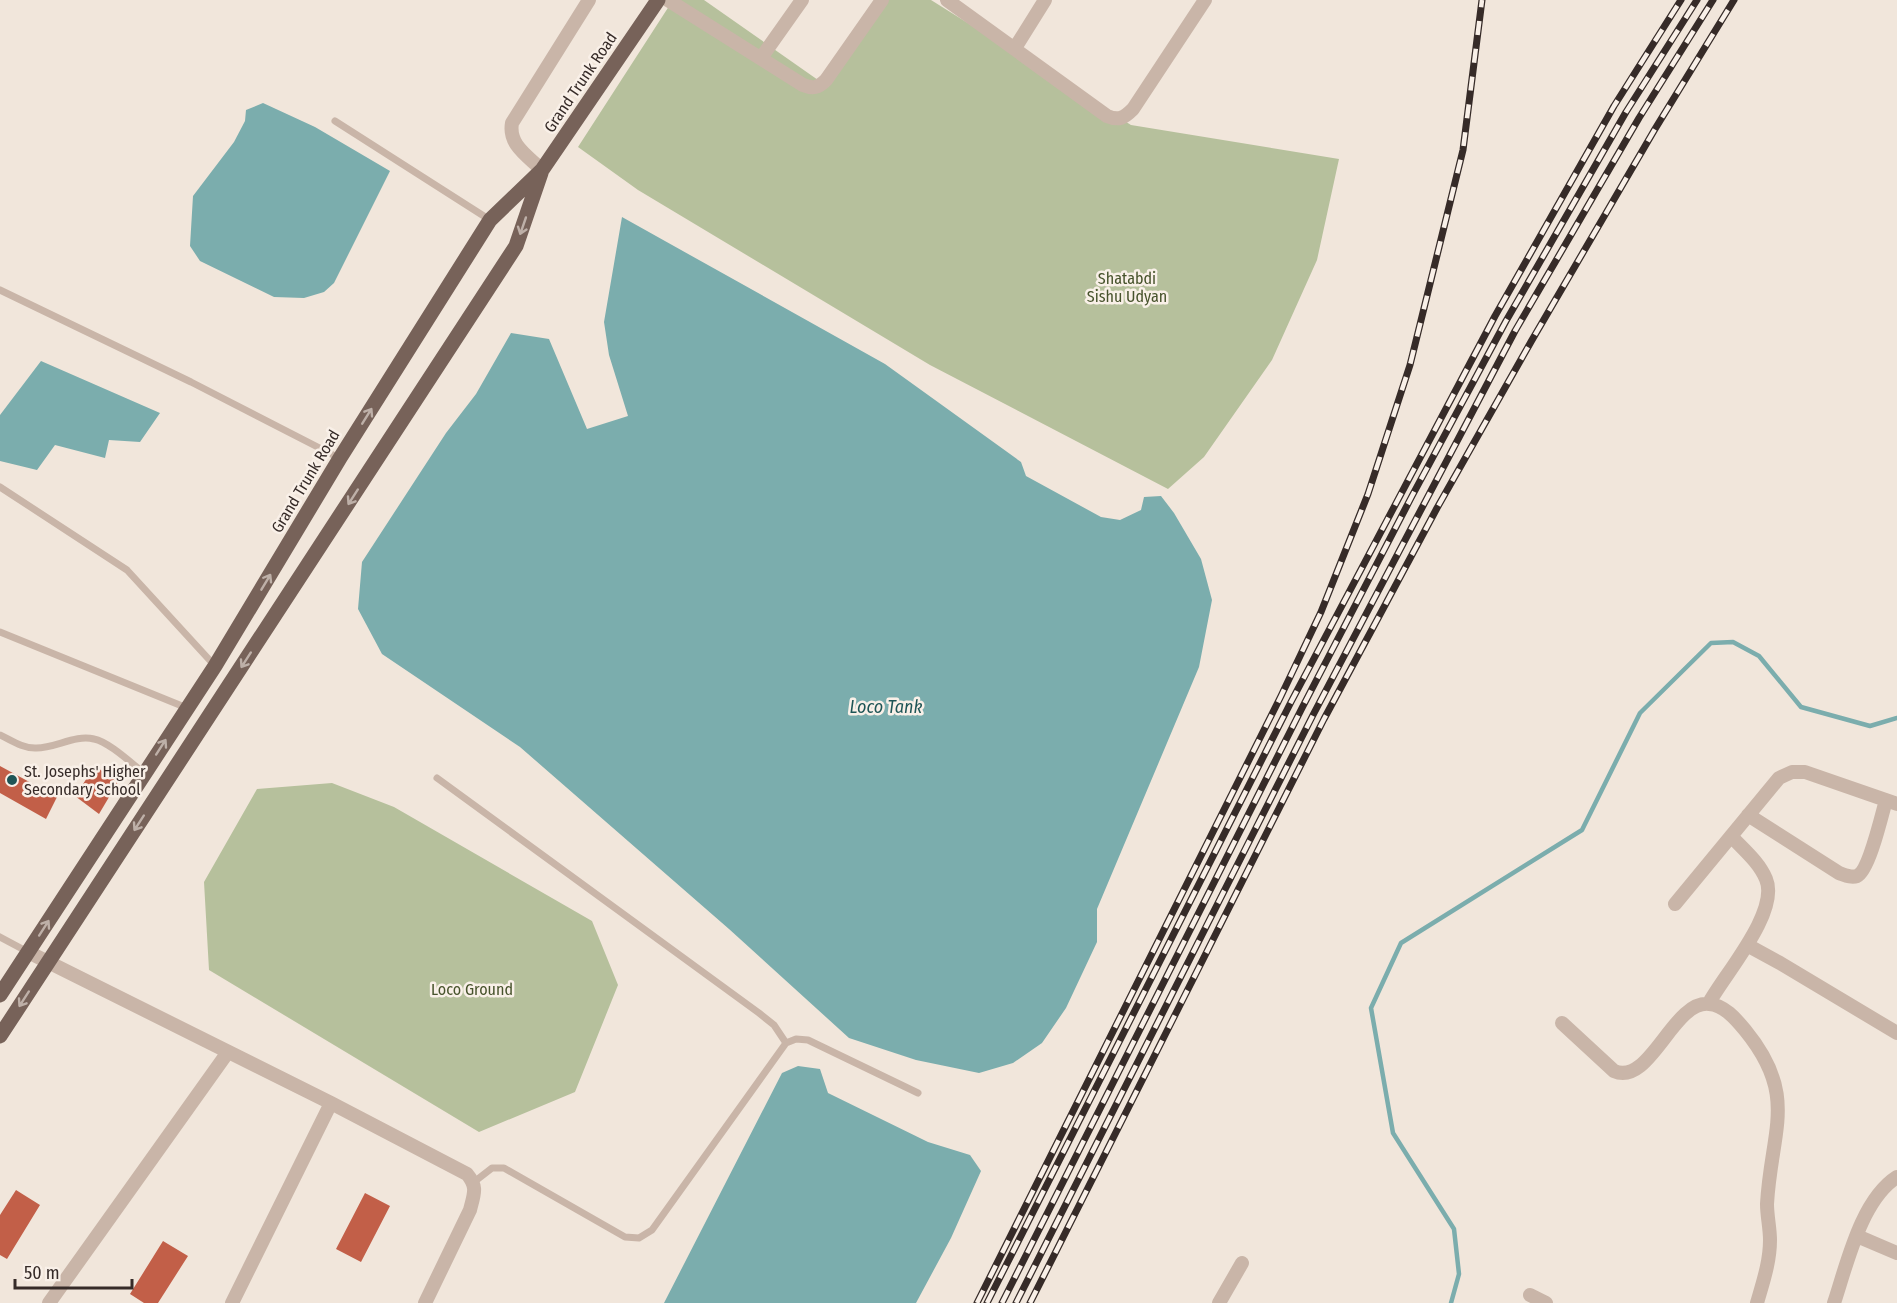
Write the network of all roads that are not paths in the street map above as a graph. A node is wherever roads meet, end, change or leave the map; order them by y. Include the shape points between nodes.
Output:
1 (590, 0) edge
2 (658, 0) edge
3 (668, 0) edge
4 (802, 0) edge
5 (882, 0) edge
6 (947, 0) edge
7 (1045, 0) edge
8 (1205, 0) edge
9 (1015, 48) junction
10 (761, 58) junction
11 (335, 121) dead end
12 (543, 170) junction
13 (490, 220) junction
14 (0, 290) edge
15 (340, 458) junction
16 (0, 486) edge
17 (0, 632) edge
18 (215, 666) junction
19 (187, 708) junction
20 (0, 735) edge
21 (144, 772) junction
22 (437, 778) dead end
23 (1892, 802) edge
24 (1748, 815) junction
25 (1731, 836) junction
26 (1675, 904) dead end
27 (0, 937) edge
28 (1747, 945) junction
29 (28, 952) junction
30 (48, 962) junction
31 (0, 994) edge
32 (1709, 1004) junction
33 (1562, 1023) dead end
34 (1897, 1033) edge
35 (0, 1036) edge
36 (786, 1043) junction
37 (228, 1052) junction
38 (918, 1093) dead end
39 (331, 1103) junction
40 (1897, 1177) edge
41 (474, 1182) junction
42 (1857, 1236) junction
43 (1897, 1253) edge
44 (1242, 1263) dead end
45 (1530, 1294) dead end
46 (49, 1303) edge
47 (232, 1303) edge
48 (425, 1303) edge
49 (1219, 1303) edge
50 (1546, 1303) edge
51 (1757, 1303) edge
52 (1834, 1303) edge

1 - 12 street via 512,123 514,142
2 - 12 main road, Grand Trunk Road
3 - 10 street
4 - 10 street
5 - 10 street via 819,87 802,85
6 - 9 street
7 - 9 street
8 - 9 street via 1133,109 1116,120
11 - 13 lane
12 - 13 main road, Grand Trunk Road
12 -> 30 main road via 516,246
15 -> 13 main road, Grand Trunk Road
14 - 15 lane
18 -> 15 main road, Grand Trunk Road
16 - 18 lane via 127,570
17 - 19 lane
18 - 19 main road, Grand Trunk Road
21 -> 19 main road, Grand Trunk Road
20 - 21 lane via 32,748 95,739
29 -> 21 main road, Grand Trunk Road
22 - 36 lane via 759,1013 774,1025
23 - 24 street via 1805,772 1792,772 1779,778
23 - 24 street via 1864,870 1850,877
24 - 25 street
25 - 26 street
25 - 28 street via 1767,881 1763,917
27 - 29 lane
28 - 32 street
28 - 34 street
29 - 30 street
29 - 31 main road, Grand Trunk Road
30 -> 35 main road
30 - 37 street
32 - 33 street via 1696,1005 1685,1014 1646,1060 1628,1073 1614,1071
32 - 51 street via 1736,1019 1758,1046 1771,1069 1778,1097 1778,1129 1767,1205 1770,1242
36 - 38 lane via 808,1040
36 - 41 lane via 652,1230 639,1238 625,1237 504,1168 492,1168
37 - 39 street
37 - 46 street
39 - 41 street via 458,1168
39 - 47 street
40 - 42 street via 1872,1204
41 - 48 street via 470,1210
42 - 43 street
42 - 52 street
44 - 49 street
45 - 50 street

